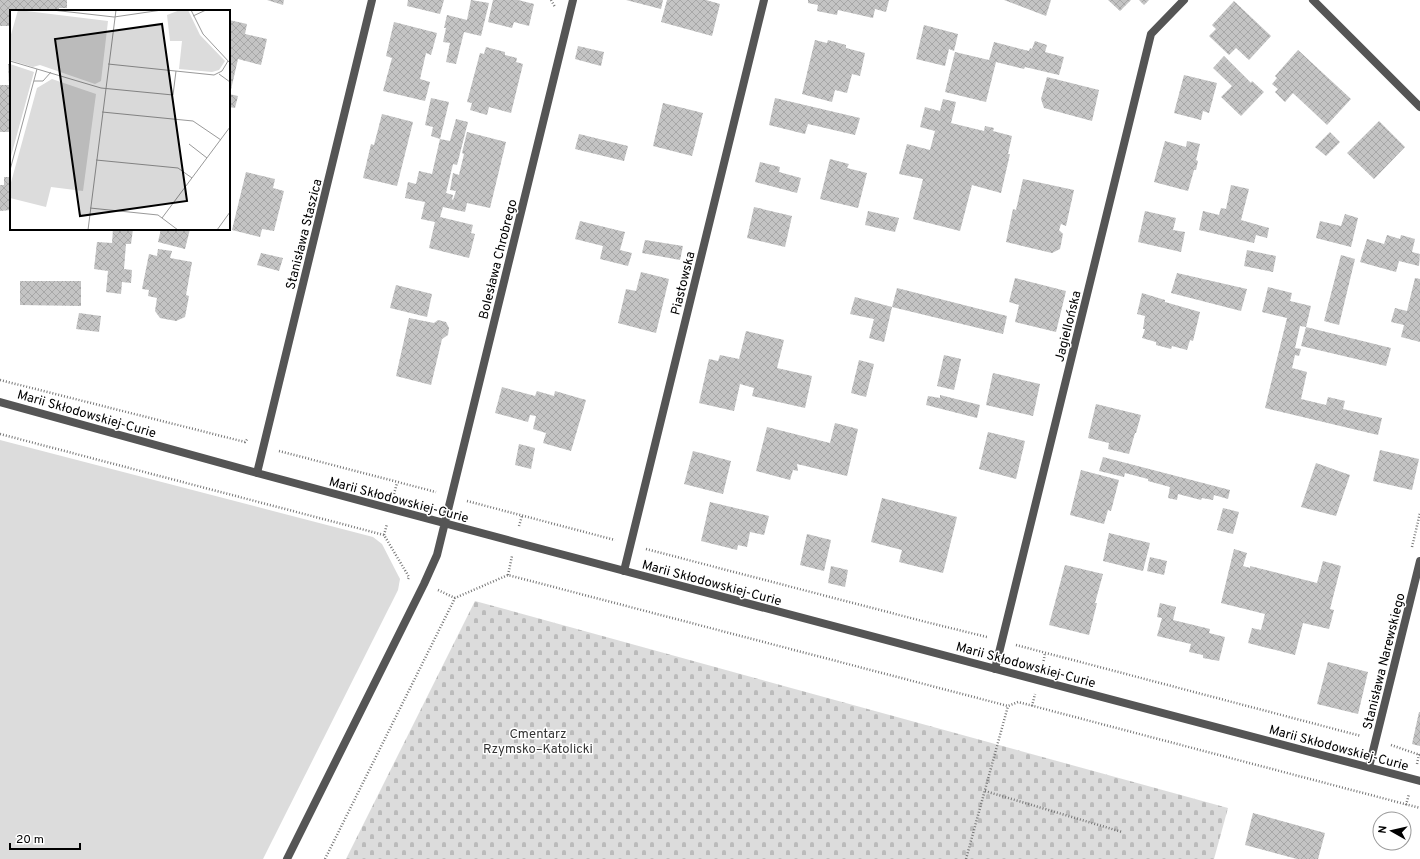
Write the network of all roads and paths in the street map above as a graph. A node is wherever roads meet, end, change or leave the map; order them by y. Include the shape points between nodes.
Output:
1 (372, 0) edge
2 (551, 0) edge
3 (573, 0) edge
4 (764, 0) edge
5 (1184, 0) edge
6 (1313, 0) edge
7 (556, 9) dead end
8 (1420, 107) edge
9 (0, 380) edge
10 (0, 402) edge
11 (0, 434) edge
12 (249, 435) dead end
13 (278, 450) dead end
14 (257, 473) junction
15 (439, 488) dead end
16 (436, 493) junction
17 (452, 497) junction
18 (1420, 513) edge
19 (445, 524) junction
20 (618, 540) dead end
21 (643, 548) dead end
22 (1411, 551) dead end
23 (1420, 561) edge
24 (624, 571) junction
25 (405, 584) dead end
26 (990, 635) dead end
27 (1016, 645) dead end
28 (995, 669) junction
29 (1008, 706) junction
30 (1365, 731) dead end
31 (1369, 767) junction
32 (1420, 780) edge
33 (984, 791) junction
34 (1420, 808) edge
35 (1122, 832) dead end
36 (287, 859) edge
37 (325, 859) edge
38 (966, 859) edge

1 - 14 street, Stanisława Staszica
2 - 7 path
3 - 17 street, Bolesława Chrobrego
4 - 24 street, Piastowska
5 - 28 street, Jagiellońska via 1151,34
6 - 8 street
9 - 12 path via 245,442
10 - 14 street, Marii Skłodowskiej-Curie
11 - 25 path via 384,535 409,577
13 - 16 path
14 - 19 street, Marii Skłodowskiej-Curie
15 - 16 path
16 - 17 path
17 - 19 street, Bolesława Chrobrego
17 - 20 path
18 - 22 path
19 - 24 street, Marii Skłodowskiej-Curie
19 - 36 street, Bolesława Chrobrego via 437,555 424,584
21 - 26 path via 986,638
23 - 31 street, Stanisława Narewskiego
24 - 28 street, Marii Skłodowskiej-Curie
27 - 30 path via 1362,736
28 - 31 street, Marii Skłodowskiej-Curie
29 - 33 path
29 - 34 path via 1018,702
29 - 37 path via 508,575 456,598
31 - 32 street, Marii Skłodowskiej-Curie
33 - 35 path
33 - 38 path

